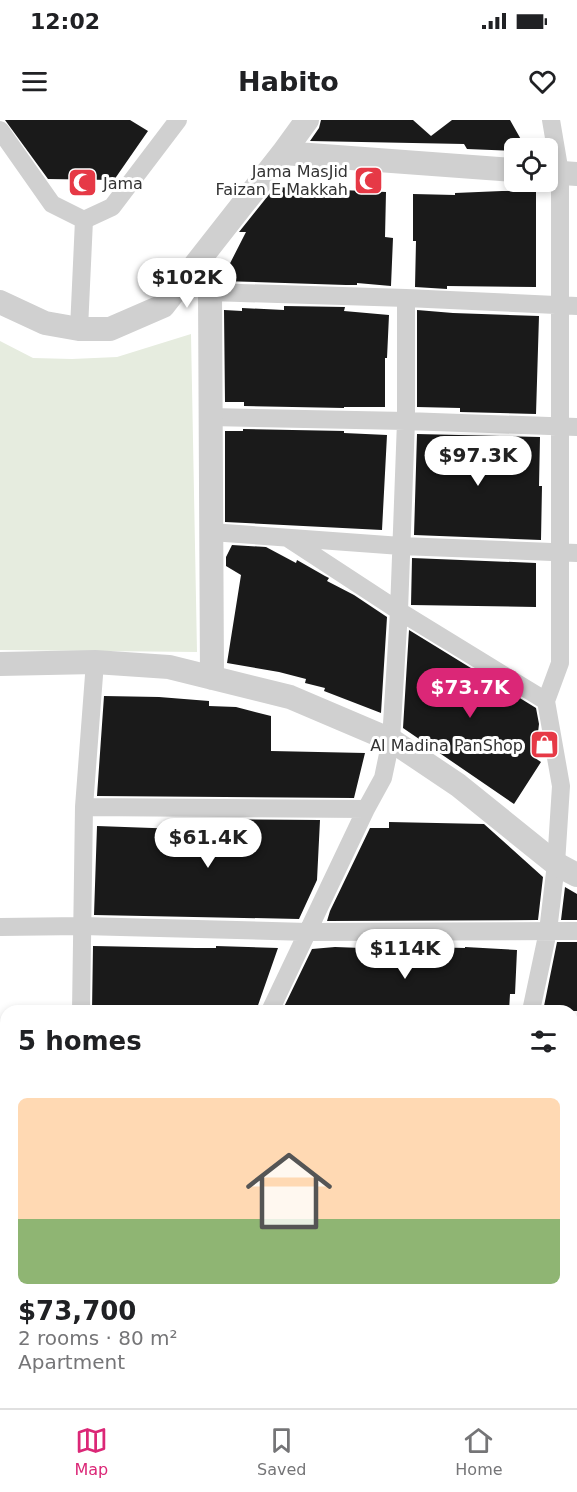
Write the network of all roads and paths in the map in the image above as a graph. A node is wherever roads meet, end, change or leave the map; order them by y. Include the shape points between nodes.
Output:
1 (178, 120) edge
2 (307, 120) edge
3 (551, 120) edge
4 (0, 130) edge
5 (283, 153) junction
6 (504, 169) edge
7 (562, 173) edge
8 (84, 220) junction
9 (194, 267) junction
10 (210, 292) junction
11 (406, 298) junction
12 (0, 302) edge
13 (568, 306) edge
14 (79, 328) junction
15 (210, 417) junction
16 (406, 421) junction
17 (568, 427) edge
18 (211, 532) junction
19 (287, 537) junction
20 (401, 546) junction
21 (568, 553) edge
22 (399, 611) junction
23 (95, 662) junction
24 (0, 664) edge
25 (569, 664) edge
26 (212, 678) junction
27 (546, 701) junction
28 (391, 740) junction
29 (569, 786) edge
30 (84, 807) junction
31 (366, 809) junction
32 (566, 869) edge
33 (82, 926) junction
34 (0, 927) edge
35 (548, 931) junction
36 (577, 931) edge
37 (308, 932) junction
38 (81, 1005) edge
39 (273, 1005) edge
40 (532, 1005) edge

1 - 8 street via 112,207
2 - 5 street
3 - 7 street
4 - 8 street via 52,204
5 - 6 street
5 - 9 street
7 - 13 street
8 - 14 street
9 - 10 street
9 - 14 street via 163,306 110,329
10 - 11 street
10 - 15 street
11 - 13 street
11 - 16 street
12 - 14 street via 45,323
13 - 17 street
15 - 16 street
15 - 18 street
16 - 17 street
16 - 20 street
17 - 21 street
18 - 19 street
18 - 26 street
19 - 20 street
19 - 22 street
20 - 21 street
20 - 22 street
21 - 25 street
22 - 27 street
22 - 28 street
23 - 24 street
23 - 26 street via 169,667
23 - 30 street
25 - 27 street
26 - 28 street via 290,697
27 - 29 street
28 - 31 street via 383,778
28 - 32 street via 458,785
29 - 32 street
30 - 31 street
30 - 33 street
31 - 37 street
32 - 35 street
33 - 34 street
33 - 37 street
33 - 38 street
35 - 36 street
35 - 37 street
35 - 40 street
37 - 39 street

